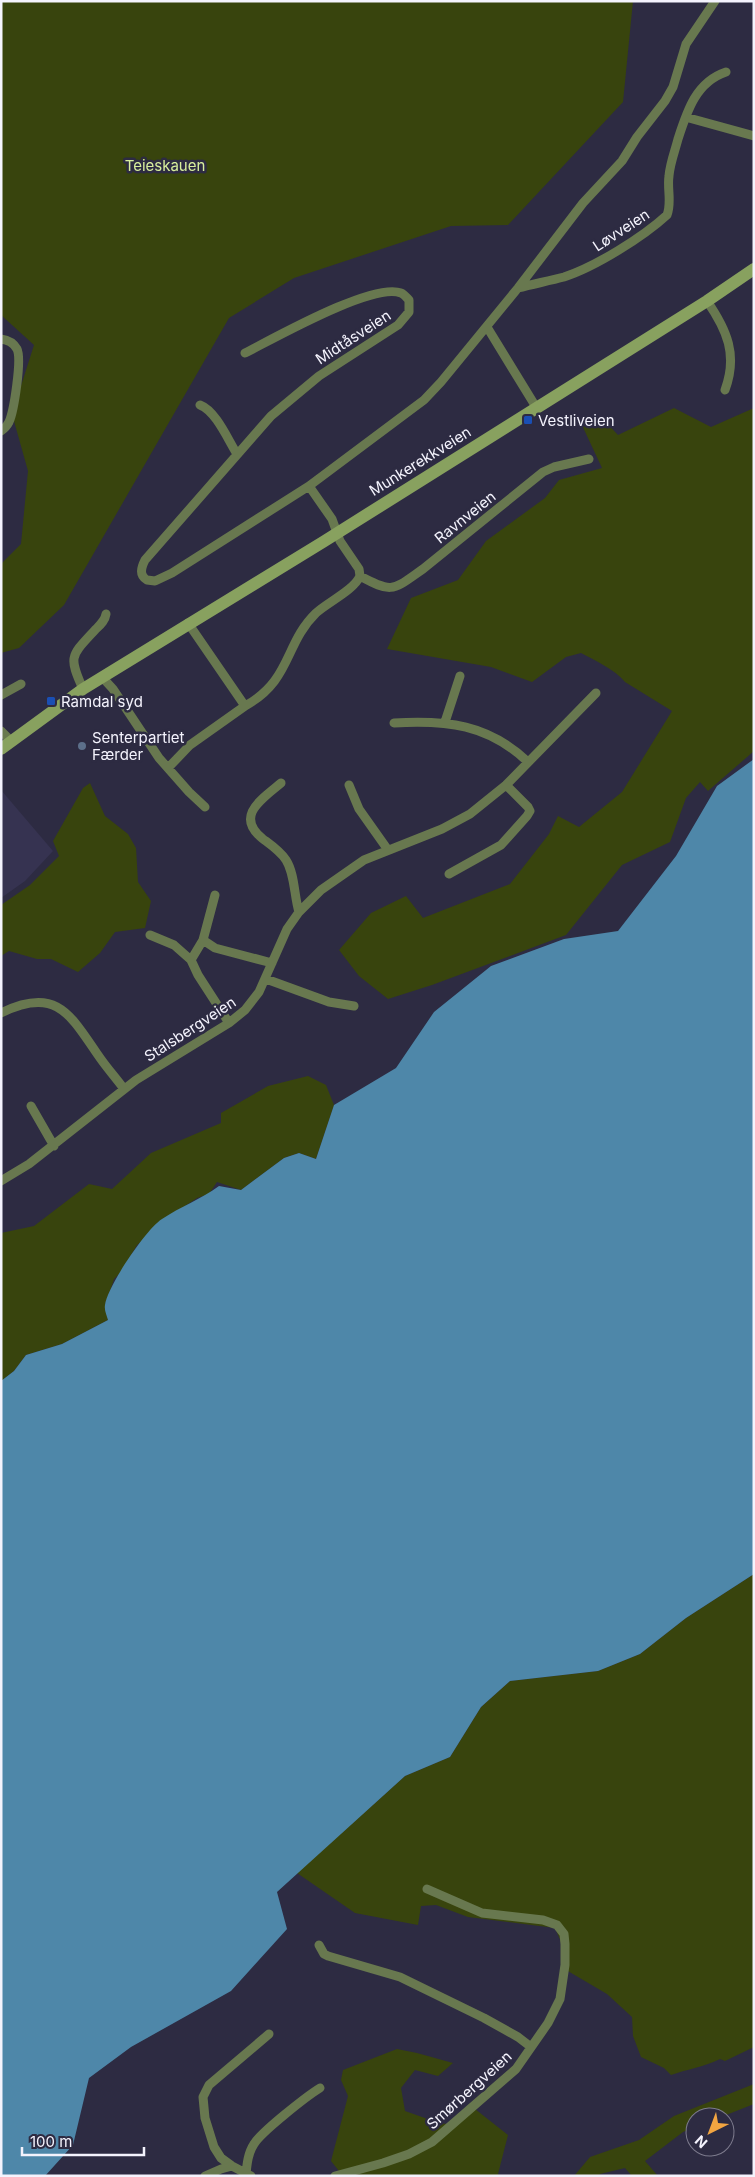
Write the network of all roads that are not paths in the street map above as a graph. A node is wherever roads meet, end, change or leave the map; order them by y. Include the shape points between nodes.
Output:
1 (715, 1) edge
2 (726, 72) dead end
3 (689, 118) dead end
4 (754, 136) edge
5 (754, 269) edge
6 (518, 288) junction
7 (707, 301) junction
8 (487, 327) junction
9 (1, 339) edge
10 (245, 353) dead end
11 (725, 390) dead end
12 (200, 405) dead end
13 (536, 407) junction
14 (1, 431) edge
15 (237, 454) junction
16 (589, 459) dead end
17 (310, 486) junction
18 (337, 532) junction
19 (360, 576) junction
20 (106, 614) dead end
21 (188, 623) junction
22 (460, 676) dead end
23 (102, 677) junction
24 (21, 684) dead end
25 (83, 689) junction
26 (596, 693) dead end
27 (1, 695) edge
28 (245, 706) junction
29 (445, 722) junction
30 (394, 723) dead end
31 (1, 731) edge
32 (6, 745) edge
33 (528, 762) junction
34 (168, 768) junction
35 (281, 783) dead end
36 (349, 785) dead end
37 (506, 785) junction
38 (205, 807) dead end
39 (388, 850) junction
40 (448, 874) dead end
41 (215, 896) dead end
42 (299, 912) junction
43 (150, 936) dead end
44 (203, 940) junction
45 (191, 960) junction
46 (272, 963) junction
47 (266, 978) junction
48 (354, 1006) dead end
49 (1, 1013) edge
50 (229, 1023) junction
51 (124, 1089) junction
52 (31, 1106) dead end
53 (54, 1146) junction
54 (1, 1181) edge
55 (427, 1889) dead end
56 (319, 1945) dead end
57 (269, 2034) dead end
58 (531, 2047) junction
59 (320, 2088) dead end
60 (232, 2166) junction
61 (248, 2175) edge
62 (205, 2176) edge
63 (335, 2176) edge

1 - 6 street via 686,44 673,87 665,101 615,170 583,203
2 - 6 street, Løvveien via 707,83 685,116 669,176 667,215 589,266
3 - 4 street
5 - 7 main road, Munkerekkveien
6 - 8 street
7 - 11 street via 732,353
7 - 13 main road, Munkerekkveien
8 - 13 street
8 - 17 street via 431,393
9 - 14 street via 16,347 18,363 10,421
10 - 15 street, Midtåsveien via 362,298 394,292 409,300 408,312 402,321 298,392
12 - 15 street via 214,415
13 - 18 main road, Munkerekkveien
15 - 17 street, Midtåsveien via 145,560 141,567 145,579 155,581 172,573
16 - 19 street, Ravnveien via 543,472 423,569 398,585 380,587
17 - 18 street
18 - 19 street
18 - 21 main road, Munkerekkveien
19 - 28 street via 312,618 273,685
20 - 25 street via 74,656 73,666
21 - 23 main road, Munkerekkveien
21 - 28 street
22 - 29 street
23 - 25 main road, Munkerekkveien
23 - 34 street
24 - 27 street
25 - 32 main road, Munkerekkveien
26 - 33 street, Stalsbergveien
28 - 34 street via 190,745
29 - 30 street
29 - 33 street via 496,738
31 - 32 street
33 - 37 street, Stalsbergveien
34 - 38 street
35 - 42 street via 254,808 250,823 253,830 288,864
36 - 39 street via 359,810
37 - 39 street, Stalsbergveien via 470,814
37 - 40 street via 528,807 527,816 501,845
39 - 42 street, Stalsbergveien via 364,860 334,880
41 - 44 street
42 - 46 street, Stalsbergveien via 287,929
43 - 45 street via 174,945
44 - 45 street
44 - 46 street via 215,948
45 - 50 street
46 - 47 street, Stalsbergveien
47 - 48 street via 329,1002
47 - 50 street, Stalsbergveien via 252,1002
49 - 51 street via 38,1002 59,1008 79,1026
50 - 51 street, Stalsbergveien
51 - 53 street, Stalsbergveien
52 - 53 street
53 - 54 street, Stalsbergveien via 18,1173
55 - 58 street, Smørbergveien via 482,1913 543,1920 560,1927 564,1934 565,1965 560,1999
56 - 58 street, Smørbergveien via 328,1956 400,1977 484,2018
57 - 60 street via 204,2092 203,2111 210,2139 221,2158
58 - 63 street, Smørbergveien via 508,2077 491,2088 432,2142 409,2154
59 - 61 street via 258,2137 250,2151
60 - 61 street
60 - 62 street

